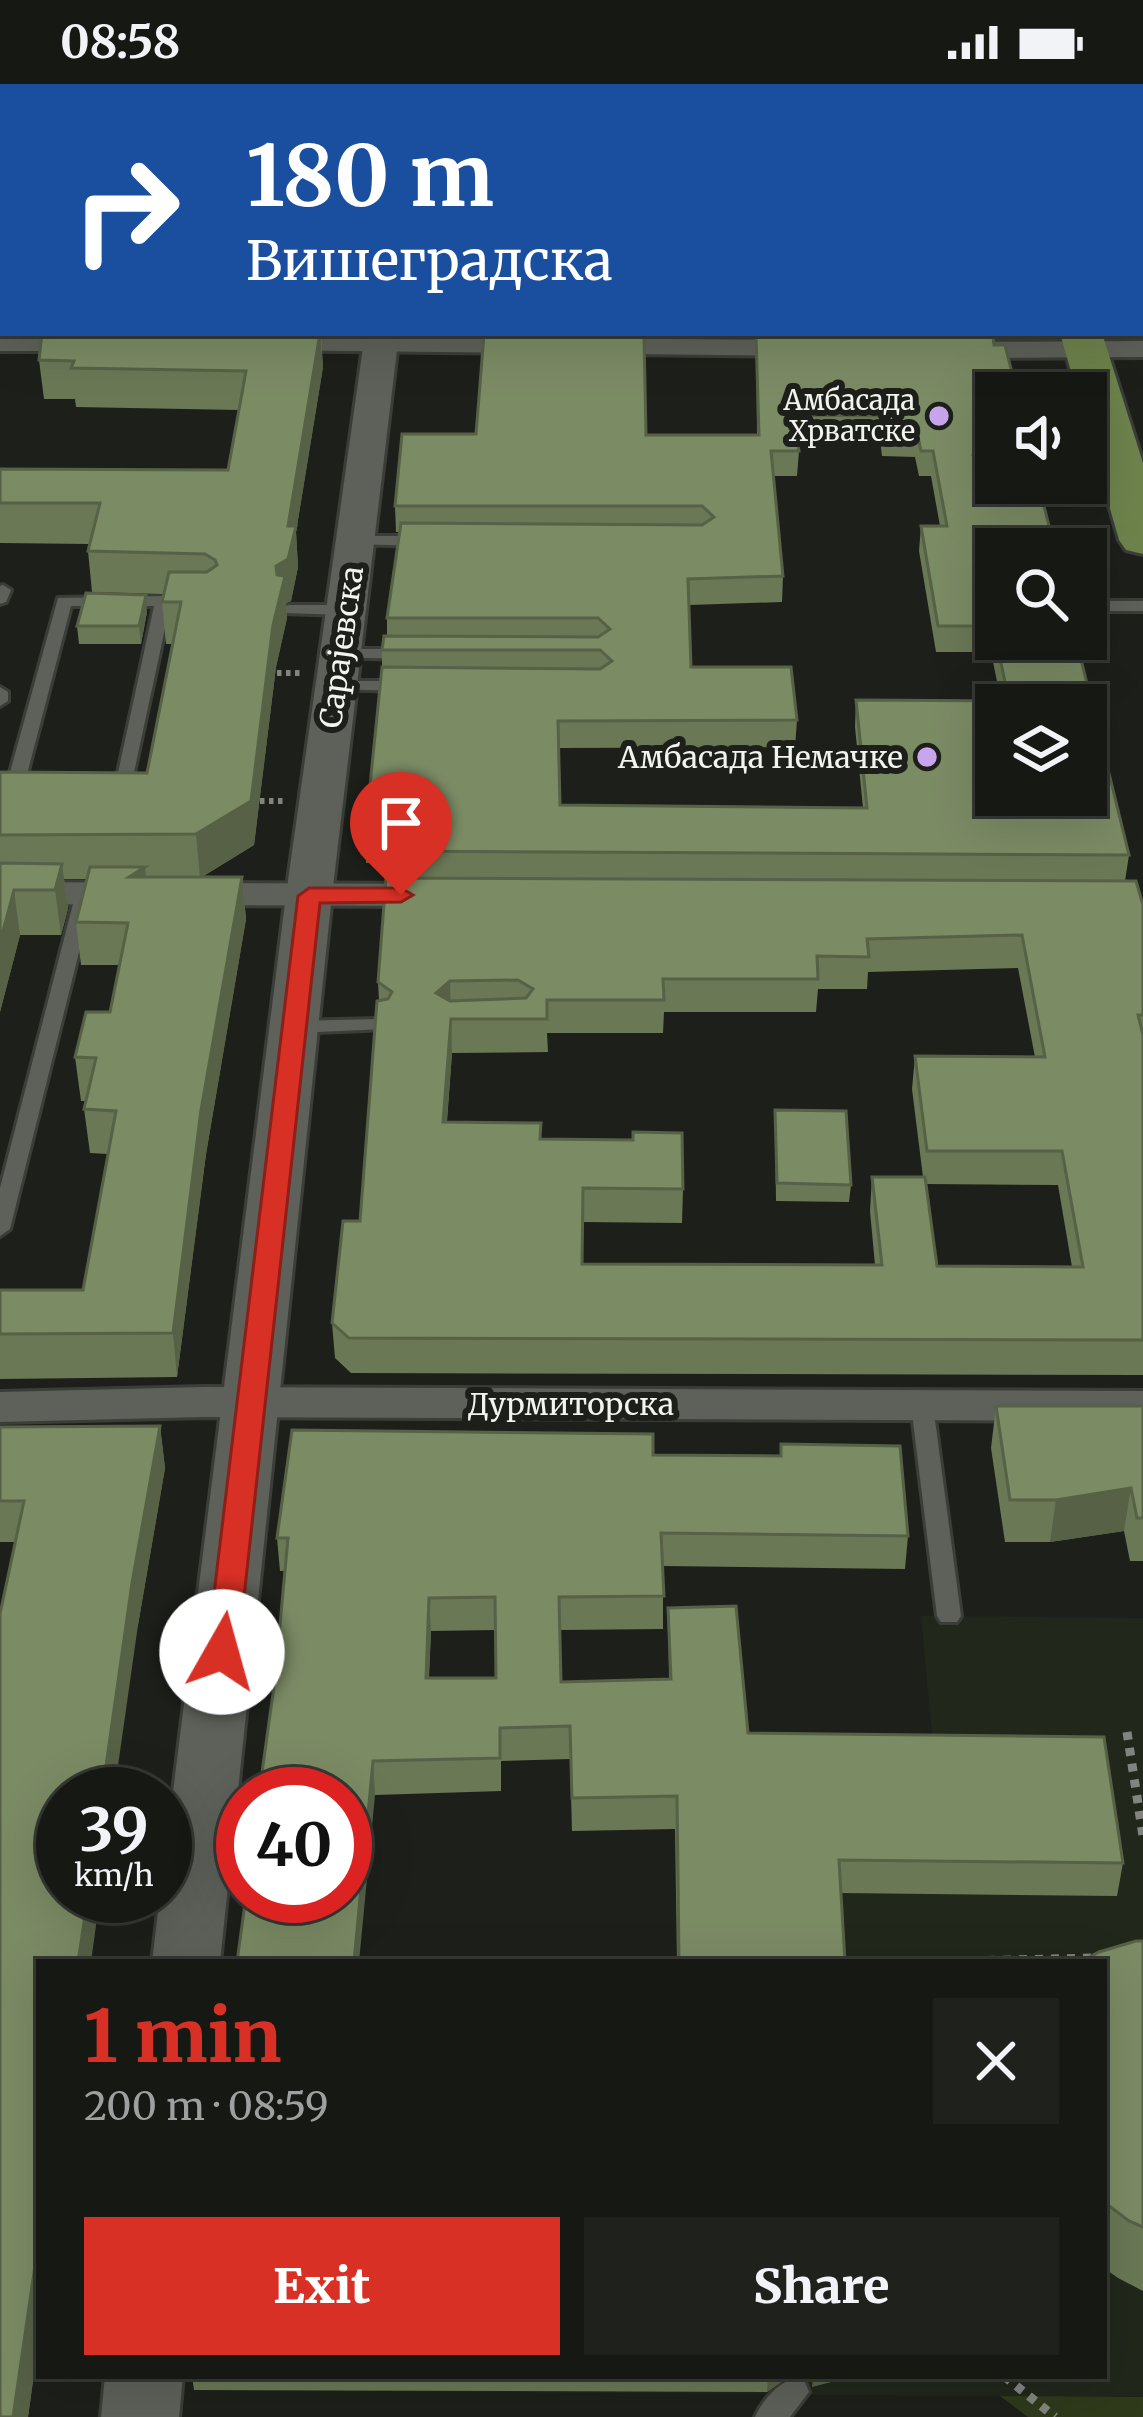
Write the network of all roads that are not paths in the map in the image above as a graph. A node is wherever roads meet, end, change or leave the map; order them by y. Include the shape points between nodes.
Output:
1 (14, 339) edge
2 (382, 339) edge
3 (1083, 342) edge
4 (126, 343) edge
5 (236, 344) edge
6 (841, 349) edge
7 (1143, 349) edge
8 (934, 350) edge
9 (1088, 372) edge
10 (1107, 482) edge
11 (1143, 540) edge
12 (355, 541) junction
13 (455, 541) edge
14 (1107, 606) edge
15 (1143, 606) edge
16 (162, 608) junction
17 (207, 608) edge
18 (289, 608) edge
19 (346, 608) junction
20 (421, 654) edge
21 (326, 671) junction
22 (418, 686) edge
23 (37, 787) edge
24 (102, 787) edge
25 (0, 893) edge
26 (85, 894) junction
27 (309, 896) junction
28 (473, 896) edge
29 (379, 1025) edge
30 (294, 1027) junction
31 (0, 1228) edge
32 (252, 1402) junction
33 (922, 1405) junction
34 (1143, 1406) edge
35 (0, 1407) edge
36 (949, 1616) dead end
37 (186, 1959) edge
38 (144, 2379) edge
39 (794, 2392) dead end
40 (140, 2417) edge
41 (770, 2417) edge

1 - 4 street
2 - 5 street
2 - 6 street
2 - 12 street, Сарајевска
3 - 7 street
3 - 8 street
3 - 9 main road
10 - 11 main road
12 - 13 lane
12 - 19 street, Сарајевска
14 - 15 lane
16 - 17 lane
16 - 23 lane via 163,601 64,601 15,787
16 - 24 lane via 124,788
18 - 19 lane
19 - 21 street, Сарајевска
20 - 21 lane
21 - 22 lane
21 - 27 street, Сарајевска
25 - 26 street
26 - 27 street
26 - 31 lane
27 - 28 street
27 - 30 street, Сарајевска
29 - 30 lane
30 - 32 street, Сарајевска
32 - 33 street, Дурмиторска
32 - 35 street, Дурмиторска
32 - 37 street, Сарајевска
33 - 34 street, Дурмиторска
33 - 36 lane
38 - 40 street
39 - 41 lane

